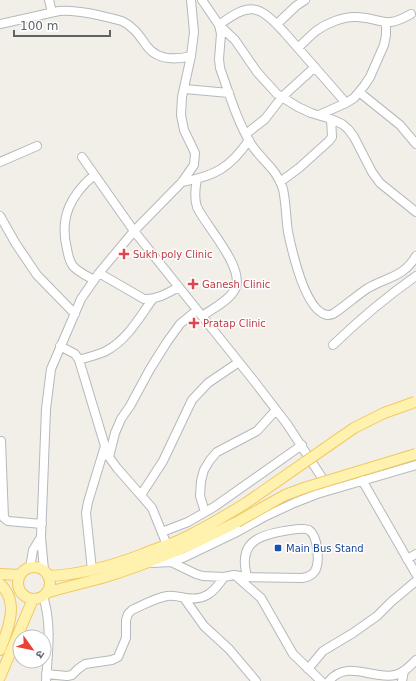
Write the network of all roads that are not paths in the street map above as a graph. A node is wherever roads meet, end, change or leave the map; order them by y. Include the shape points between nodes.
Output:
1 (49, 0) edge
2 (191, 0) edge
3 (202, 0) edge
4 (305, 0) edge
5 (52, 12) junction
6 (411, 14) dead end
7 (386, 23) junction
8 (0, 24) edge
9 (277, 24) junction
10 (219, 25) junction
11 (298, 48) junction
12 (191, 56) junction
13 (315, 67) junction
14 (184, 89) junction
15 (359, 92) junction
16 (229, 93) junction
17 (282, 97) junction
18 (346, 104) junction
19 (319, 115) junction
20 (332, 119) junction
21 (248, 137) junction
22 (416, 144) edge
23 (37, 146) dead end
24 (82, 157) dead end
25 (0, 162) edge
26 (94, 175) junction
27 (196, 179) junction
28 (182, 182) junction
29 (280, 182) junction
30 (416, 213) edge
31 (0, 216) edge
32 (134, 231) junction
33 (416, 256) edge
34 (98, 273) junction
35 (416, 276) edge
36 (94, 280) junction
37 (179, 288) junction
38 (152, 300) junction
39 (199, 313) junction
40 (74, 314) junction
41 (333, 345) dead end
42 (60, 346) junction
43 (79, 360) junction
44 (239, 362) junction
45 (416, 401) edge
46 (276, 410) junction
47 (1, 440) dead end
48 (302, 445) junction
49 (104, 446) junction
50 (416, 454) edge
51 (109, 457) junction
52 (416, 465) edge
53 (362, 480) junction
54 (330, 490) junction
55 (141, 495) junction
56 (206, 512) junction
57 (42, 524) junction
58 (162, 532) junction
59 (41, 536) junction
60 (167, 545) junction
61 (416, 554) edge
62 (407, 559) junction
63 (171, 562) junction
64 (145, 564) junction
65 (30, 568) junction
66 (92, 570) junction
67 (46, 573) junction
68 (0, 574) edge
69 (416, 574) edge
70 (20, 575) junction
71 (236, 576) junction
72 (224, 577) junction
73 (247, 577) junction
74 (416, 581) edge
75 (0, 584) edge
76 (41, 596) junction
77 (184, 598) junction
78 (0, 650) edge
79 (416, 660) edge
80 (308, 669) junction
81 (404, 671) junction
82 (0, 677) edge
83 (46, 678) edge
84 (256, 681) edge
85 (321, 681) edge
86 (329, 681) edge
87 (402, 681) edge

1 - 5 street
2 - 12 street via 194,32
3 - 10 street
4 - 9 street
5 - 8 street
5 - 12 street via 68,10 122,21 129,24 154,53 164,58
6 - 7 street via 395,22
7 - 11 street via 357,16 346,18 317,30
7 - 15 street via 384,45 370,76
9 - 10 street via 254,9 234,14
9 - 11 street
10 - 16 street via 220,68
10 - 17 street via 235,40 257,72
11 - 13 street
12 - 14 street
13 - 17 street
13 - 18 street
14 - 16 street
14 - 28 street via 181,115 184,130 195,153 194,164
15 - 18 street
15 - 22 street via 400,125
16 - 21 street
17 - 19 street
17 - 21 street
18 - 19 street
19 - 20 street
20 - 29 street via 332,137 300,168
20 - 30 street via 342,124 354,137 380,183
21 - 27 street via 240,153 231,163 217,172
21 - 29 street via 274,170
23 - 25 street
24 - 26 street
26 - 32 street
26 - 36 street via 82,185 72,200 66,214 64,229 69,259 73,266
27 - 28 street
27 - 39 street via 197,205 230,258 236,281 234,291 225,300
28 - 32 street
29 - 33 street via 288,232 301,281 312,303 321,312 333,314 366,289 400,273
31 - 40 street via 37,274
32 - 34 street
32 - 37 street
34 - 36 street
34 - 38 street via 144,299
35 - 41 street via 356,323
36 - 40 street
37 - 38 street
37 - 39 street
38 - 43 street via 119,342 106,351
39 - 44 street
39 - 51 street via 180,324 150,369 121,419
40 - 42 street
42 - 43 street via 75,354
42 - 57 street via 51,369 46,409
43 - 49 street
44 - 46 street
44 - 55 street via 208,382 192,400 163,461
45 - 60 main road, bridge via 354,428 219,520
46 - 48 street
46 - 56 street via 257,431 217,452 210,460 201,481 200,496
47 - 57 street via 4,518 8,521
48 - 54 street
48 - 56 street
49 - 51 street
49 - 66 street via 86,513
50 - 64 main road, bridge via 285,495 237,522
51 - 55 street
52 - 53 street
53 - 54 street
53 - 62 street
54 - 63 street via 294,503
55 - 58 street via 152,508
56 - 58 street
57 - 59 street
58 - 60 street
59 - 65 street via 33,550
59 - 67 street
60 - 66 main road
61 - 62 street
62 - 69 street
63 - 64 street
63 - 72 street via 203,576
64 - 76 main road
65 - 67 main road via 34,567
65 - 70 main road
66 - 67 main road via 73,575
67 - 76 main road via 50,585
68 - 70 main road
70 - 76 main road via 20,592 26,598
71 - 72 street
71 - 73 street
71 - 80 street via 261,598 293,654
72 - 77 street via 210,594 201,599
73 - 73 street via 310,576 316,568 317,544 314,536 309,530 302,529 268,534 255,539 245,554
74 - 80 street via 377,616 323,651
75 - 78 main road via 8,593 11,604 8,630
76 - 82 main road
76 - 83 street via 48,610 50,637
77 - 83 street via 168,596 132,610 126,620 126,638 118,657 85,664 72,675
77 - 84 street via 204,626 229,649
79 - 81 street
80 - 85 street
81 - 86 street via 389,675 360,671 340,672
81 - 87 street

